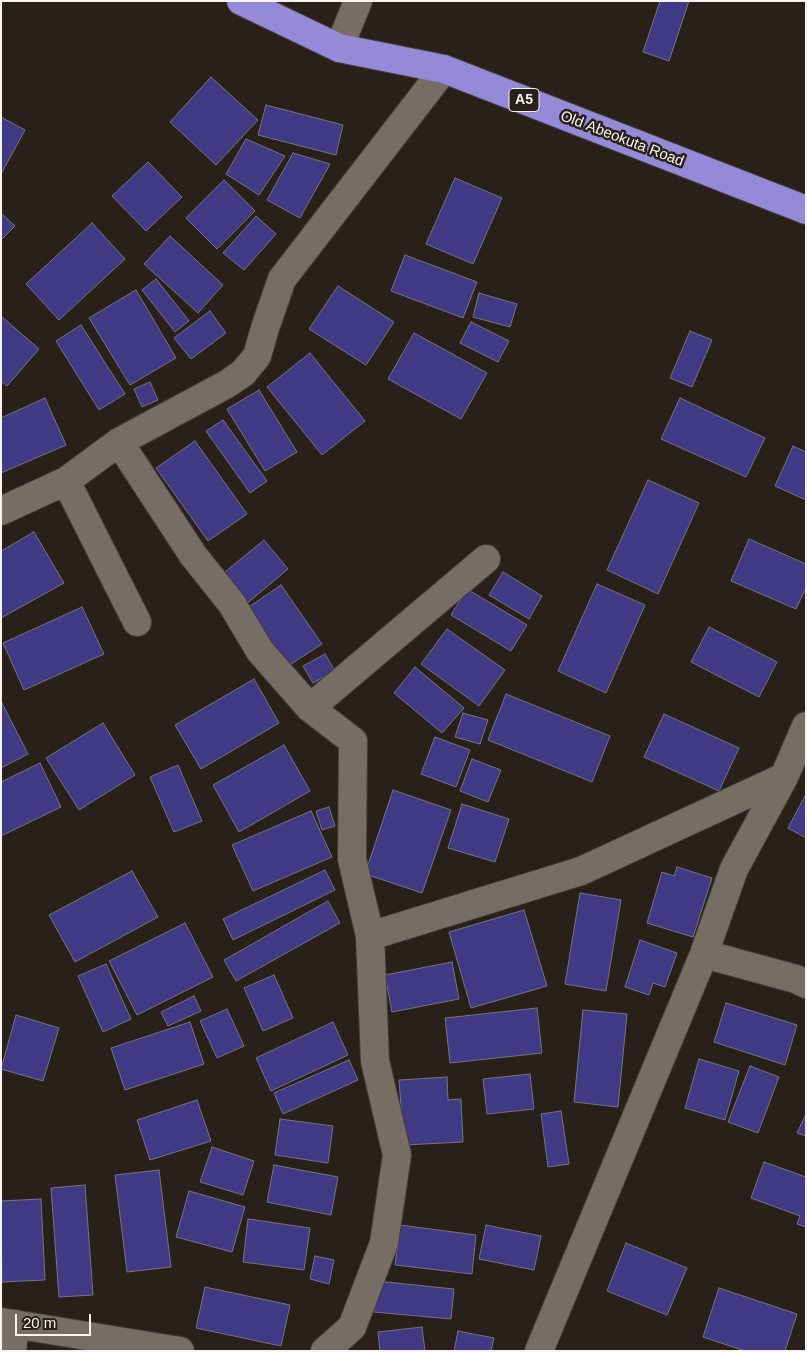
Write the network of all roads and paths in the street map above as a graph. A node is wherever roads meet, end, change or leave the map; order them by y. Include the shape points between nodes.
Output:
1 (241, 1) edge
2 (358, 1) edge
3 (339, 48) junction
4 (444, 69) junction
5 (806, 210) edge
6 (119, 442) junction
7 (66, 481) junction
8 (1, 511) edge
9 (486, 559) dead end
10 (138, 622) dead end
11 (310, 708) junction
12 (806, 726) edge
13 (784, 777) junction
14 (370, 936) junction
15 (704, 954) junction
16 (806, 984) edge
17 (8, 1323) edge
18 (12, 1351) edge
19 (180, 1351) edge
20 (325, 1351) edge
21 (539, 1351) edge

1 - 3 highway, Old Abeokuta Road / A5
2 - 3 street
3 - 4 highway, Old Abeokuta Road / A5
4 - 5 highway, Old Abeokuta Road / A5
4 - 6 street via 282,279 258,356 243,373 227,384
6 - 7 street
6 - 11 street via 193,556 232,604 260,651
7 - 8 street
7 - 10 street
9 - 11 street
11 - 14 street via 353,741 352,859
12 - 13 street
13 - 14 street via 581,871
13 - 15 street via 734,869
14 - 20 street via 375,1061 397,1155 384,1243 352,1327
15 - 16 street via 796,978
15 - 21 street
17 - 18 street
17 - 19 street

